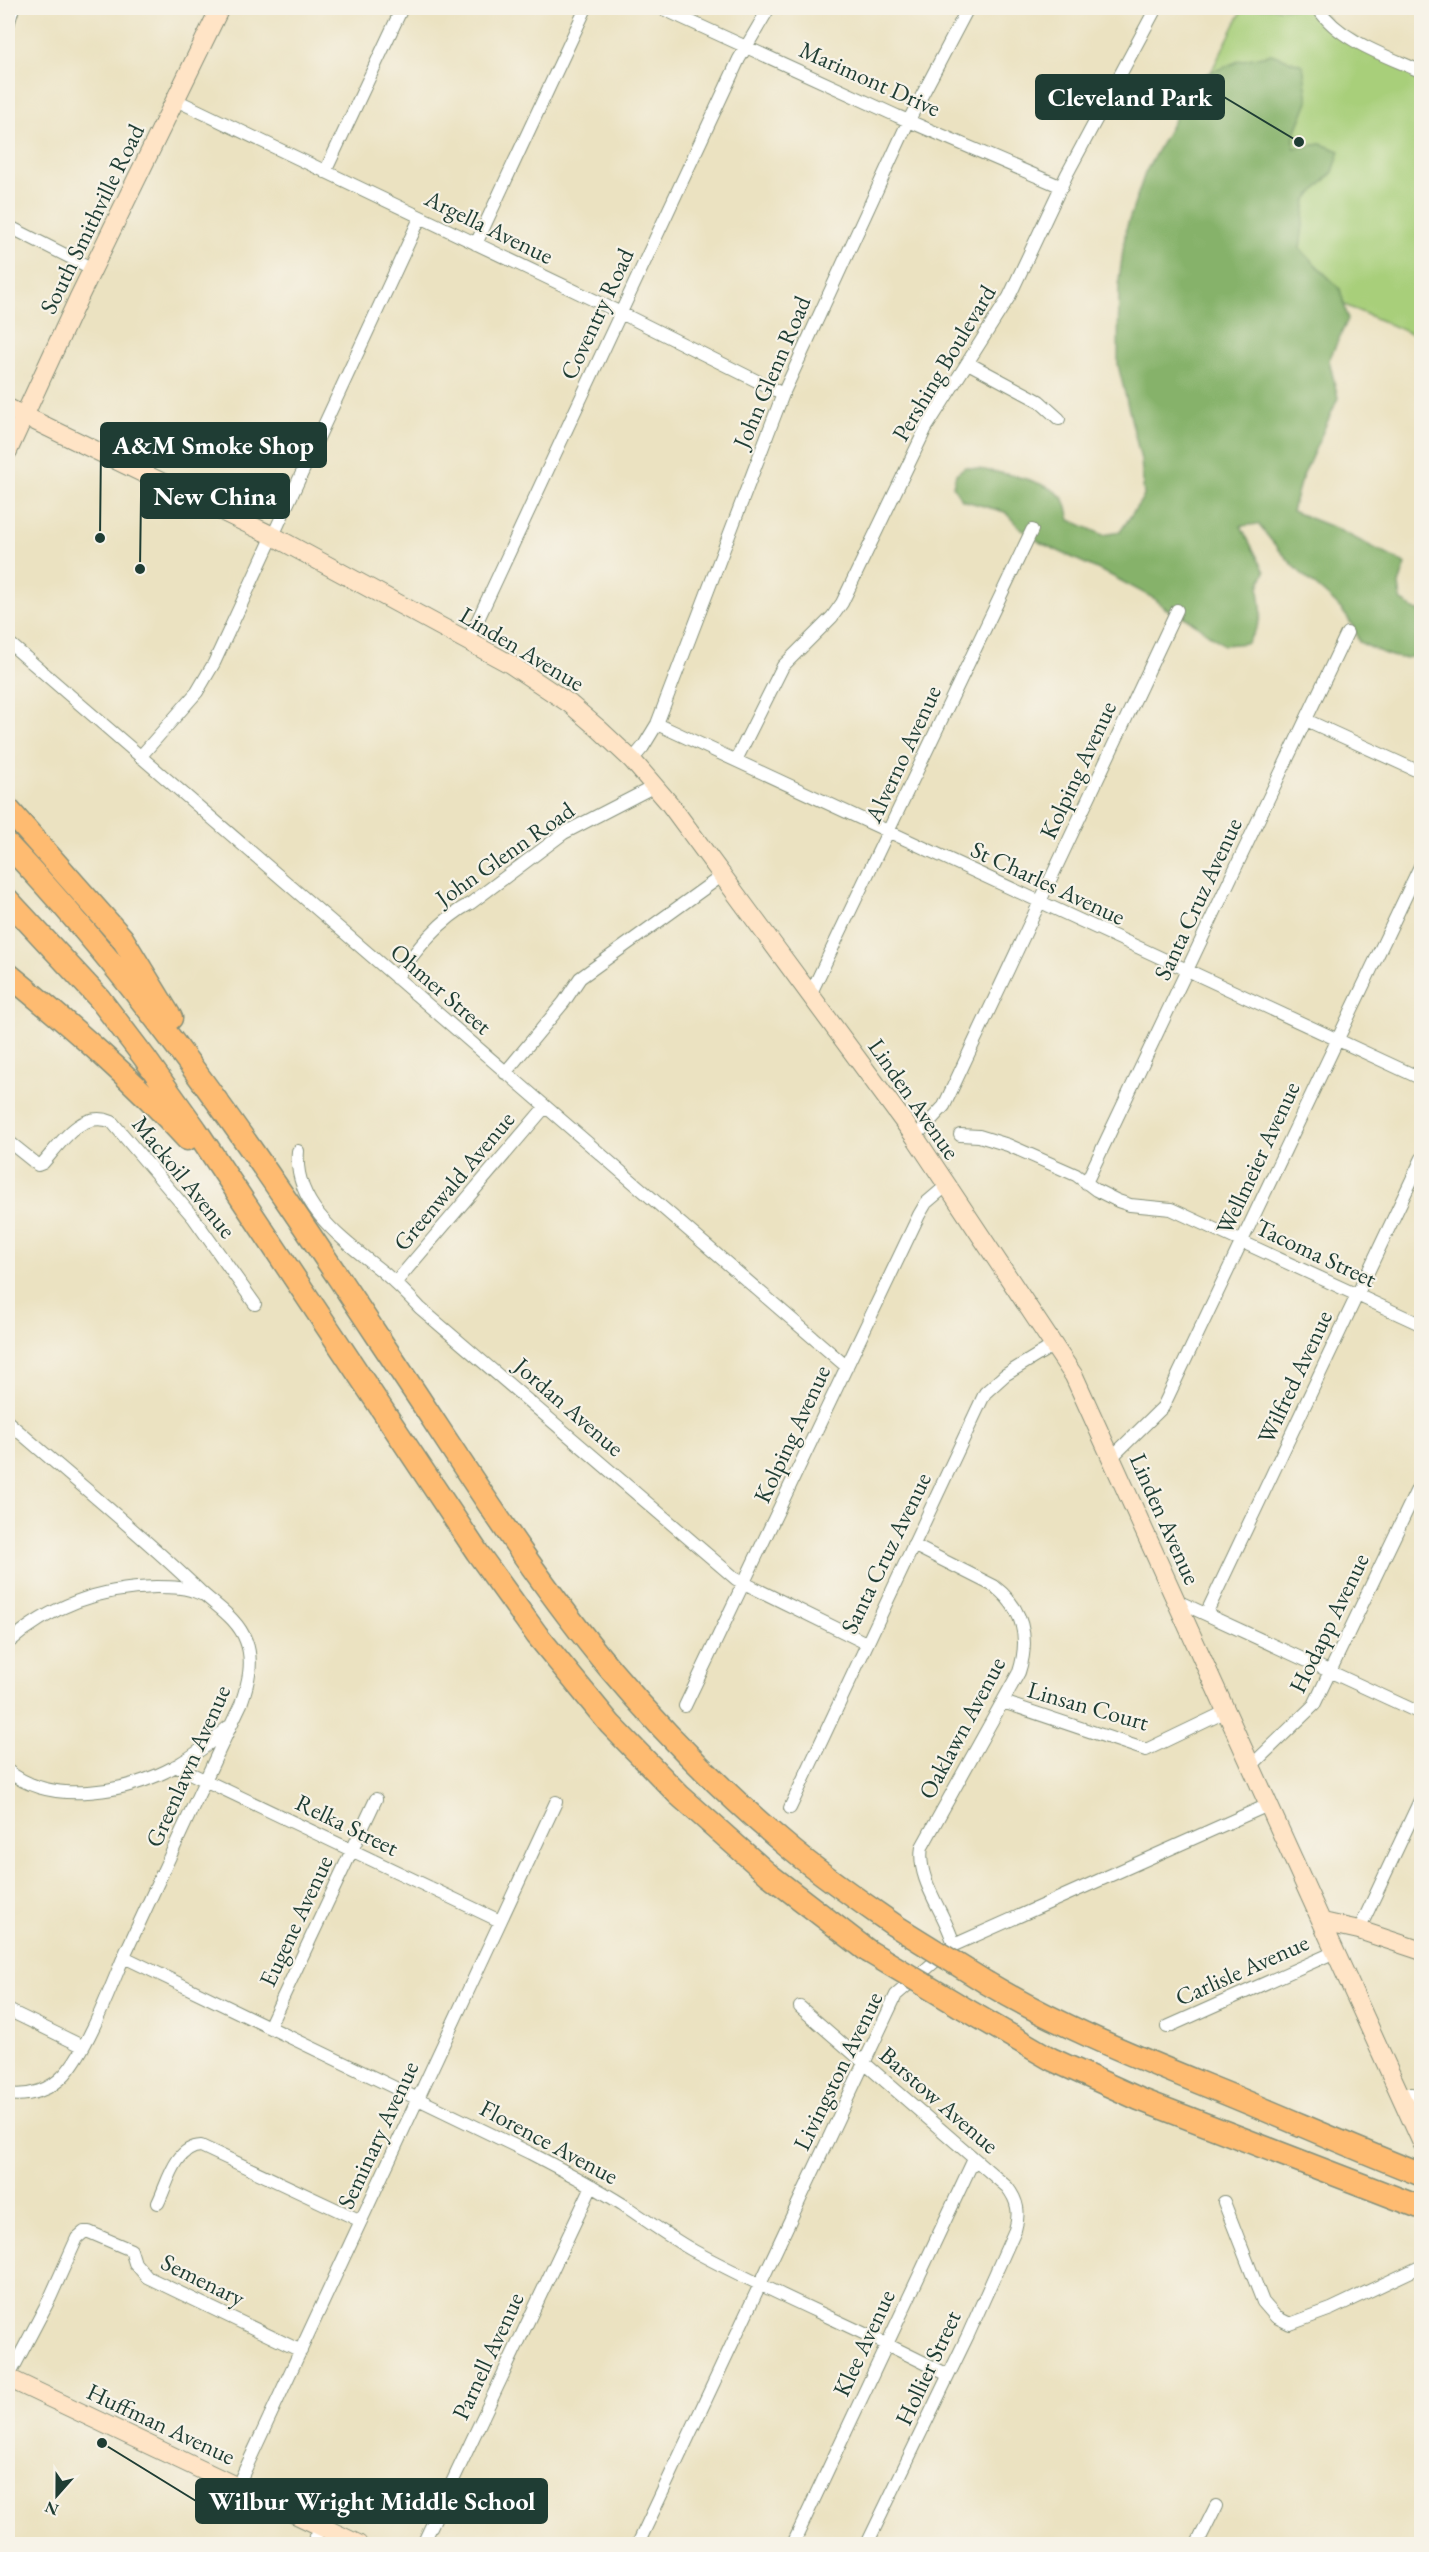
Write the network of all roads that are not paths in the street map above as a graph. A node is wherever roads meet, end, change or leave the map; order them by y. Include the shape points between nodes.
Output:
1 (13, 8) edge
2 (220, 8) edge
3 (402, 8) edge
4 (586, 8) edge
5 (661, 8) edge
6 (769, 8) edge
7 (968, 8) edge
8 (1156, 8) edge
9 (1321, 9) edge
10 (8, 25) edge
11 (747, 46) junction
12 (1422, 72) edge
13 (176, 100) junction
14 (909, 120) junction
15 (325, 172) junction
16 (1062, 187) junction
17 (420, 218) junction
18 (8, 226) edge
19 (476, 244) junction
20 (93, 269) junction
21 (621, 314) junction
22 (968, 363) junction
23 (783, 394) junction
24 (16, 412) edge
25 (1059, 419) dead end
26 (8, 452) edge
27 (1032, 530) dead end
28 (273, 536) junction
29 (1176, 610) dead end
30 (1347, 633) dead end
31 (468, 641) junction
32 (8, 642) edge
33 (1306, 720) junction
34 (657, 724) junction
35 (140, 757) junction
36 (632, 760) junction
37 (736, 760) junction
38 (1422, 773) edge
39 (655, 786) junction
40 (8, 809) edge
41 (889, 832) junction
42 (8, 845) edge
43 (1422, 862) edge
44 (723, 875) junction
45 (8, 900) edge
46 (1039, 903) junction
47 (1186, 971) junction
48 (8, 974) edge
49 (396, 978) junction
50 (810, 995) junction
51 (1337, 1040) junction
52 (505, 1073) junction
53 (1422, 1079) edge
54 (545, 1107) junction
55 (960, 1135) dead end
56 (915, 1137) junction
57 (8, 1141) edge
58 (246, 1142) junction
59 (298, 1151) dead end
60 (1422, 1158) edge
61 (1086, 1183) junction
62 (946, 1186) junction
63 (239, 1196) junction
64 (1242, 1241) junction
65 (395, 1283) junction
66 (1357, 1295) junction
67 (255, 1304) dead end
68 (1422, 1325) edge
69 (1054, 1345) junction
70 (847, 1367) junction
71 (8, 1422) edge
72 (1112, 1457) junction
73 (1422, 1479) edge
74 (913, 1545) junction
75 (745, 1583) junction
76 (205, 1595) junction
77 (1175, 1600) junction
78 (1206, 1614) junction
79 (10, 1637) edge
80 (866, 1643) junction
81 (1331, 1671) junction
82 (1003, 1702) junction
83 (684, 1706) dead end
84 (1226, 1712) junction
85 (1422, 1714) edge
86 (233, 1722) junction
87 (175, 1766) junction
88 (1250, 1767) junction
89 (8, 1772) edge
90 (206, 1780) junction
91 (1422, 1796) edge
92 (376, 1799) dead end
93 (556, 1802) dead end
94 (1268, 1805) junction
95 (790, 1808) dead end
96 (352, 1851) junction
97 (500, 1921) junction
98 (1323, 1922) junction
99 (1359, 1930) junction
100 (954, 1945) junction
101 (1422, 1951) edge
102 (1335, 1952) junction
103 (124, 1958) junction
104 (800, 2007) dead end
105 (8, 2010) edge
106 (269, 2027) junction
107 (1167, 2027) dead end
108 (82, 2046) junction
109 (863, 2062) junction
110 (8, 2094) edge
111 (1400, 2094) junction
112 (1422, 2097) edge
113 (419, 2099) junction
114 (1422, 2143) edge
115 (974, 2160) junction
116 (1422, 2175) edge
117 (592, 2186) junction
118 (1224, 2202) dead end
119 (158, 2203) dead end
120 (1412, 2204) edge
121 (1018, 2206) joint
122 (361, 2221) junction
123 (1422, 2266) edge
124 (759, 2283) junction
125 (887, 2343) junction
126 (301, 2351) junction
127 (948, 2375) junction
128 (8, 2378) edge
129 (237, 2487) junction
130 (1216, 2506) dead end
131 (321, 2527) junction
132 (312, 2544) edge
133 (358, 2544) edge
134 (423, 2544) edge
135 (638, 2544) edge
136 (793, 2544) edge
137 (867, 2544) edge
138 (1197, 2544) edge

1 - 10 street
2 - 13 main road, South Smithville Road
3 - 15 street
4 - 19 street
5 - 11 street, Marimont Drive
6 - 11 street, Coventry Road
7 - 14 street, John Glenn Road
8 - 16 street, Pershing Boulevard
9 - 12 street via 1346,36
11 - 14 street, Marimont Drive
11 - 21 street, Coventry Road
13 - 15 street, Argella Avenue
13 - 20 main road, South Smithville Road
14 - 16 street, Marimont Drive
14 - 23 street, John Glenn Road
15 - 17 street, Argella Avenue
16 - 22 street, Pershing Boulevard via 1009,297
17 - 19 street, Argella Avenue
17 - 28 street
18 - 20 street
19 - 21 street, Argella Avenue
20 - 24 main road, South Smithville Road
21 - 23 street, Argella Avenue
21 - 31 street, Coventry Road
22 - 25 street via 1039,400
22 - 37 street, Pershing Boulevard via 926,428 842,603 783,666
23 - 34 street, John Glenn Road
24 - 26 main road, South Smithville Road
24 - 28 main road, Linden Avenue
27 - 41 street, Alverno Avenue
28 - 31 main road, Linden Avenue
28 - 35 street via 204,681
29 - 46 street, Kolping Avenue
30 - 33 street, Santa Cruz Avenue
31 - 36 main road, Linden Avenue via 570,704
32 - 35 street, Ohmer Street
33 - 38 street
33 - 47 street, Santa Cruz Avenue
34 - 36 street, John Glenn Road
34 - 37 street, St Charles Avenue
35 - 49 street, Ohmer Street
36 - 39 main road, Linden Avenue
37 - 41 street, St Charles Avenue
39 - 44 main road, Linden Avenue
39 - 49 street, John Glenn Road via 564,833 443,921
40 - 58 highway via 122,938
41 - 46 street, St Charles Avenue
41 - 50 street, Alverno Avenue
42 - 58 highway via 123,977
43 - 51 street, Wellmeier Avenue
44 - 50 main road, Linden Avenue
44 - 52 street, Greenwald Avenue via 580,978
45 - 63 highway via 99,998
46 - 47 street, St Charles Avenue
46 - 56 street, Kolping Avenue via 944,1106
47 - 51 street, St Charles Avenue
47 - 61 street, Santa Cruz Avenue
48 - 63 highway via 150,1098
49 - 52 street, Ohmer Street
50 - 56 main road, Linden Avenue
51 - 53 street, St Charles Avenue
51 - 64 street, Wellmeier Avenue
52 - 54 street, Ohmer Street
54 - 65 street, Greenwald Avenue
54 - 70 street, Ohmer Street
55 - 61 street, Tacoma Street via 1000,1142
56 - 62 main road, Linden Avenue
57 - 67 street, Mackoil Avenue via 38,1165 81,1124 101,1119 112,1122 193,1217
58 - 116 highway, bridge via 541,1582 613,1672 721,1786 785,1845 894,1925 1015,2000 1122,2050
59 - 65 street, Jordan Avenue via 298,1176 321,1218
60 - 66 street, Wilfred Avenue
61 - 64 street, Tacoma Street via 1118,1201 1171,1209
62 - 69 main road, Linden Avenue
62 - 70 street, Kolping Avenue via 931,1198 920,1215
63 - 120 highway, bridge via 477,1552 537,1635 610,1724 679,1795 736,1846 868,1951 1051,2059 1139,2098
64 - 66 street, Tacoma Street
64 - 72 street, Wellmeier Avenue via 1163,1407
65 - 75 street, Jordan Avenue via 701,1551
66 - 68 street, Tacoma Street
66 - 78 street, Wilfred Avenue
69 - 72 main road, Linden Avenue via 1074,1376
69 - 74 street, Santa Cruz Avenue via 1005,1375 985,1393
70 - 75 street, Kolping Avenue
71 - 76 street, Greenlawn Avenue
72 - 77 main road, Linden Avenue
73 - 81 street, Hodapp Avenue
74 - 80 street, Santa Cruz Avenue
74 - 82 street, Oaklawn Avenue via 994,1586 1019,1613 1024,1634 1023,1660
75 - 80 street, Jordan Avenue
75 - 83 street, Kolping Avenue
76 - 79 street via 177,1587 95,1595 53,1612
76 - 86 street, Greenlawn Avenue via 228,1614 247,1642 248,1682
77 - 78 street
77 - 84 main road, Linden Avenue
78 - 81 street
80 - 95 street, Santa Cruz Avenue
81 - 85 street
81 - 88 street, Hodapp Avenue via 1309,1711
82 - 84 street, Linsan Court via 1146,1750
82 - 100 street, Oaklawn Avenue via 922,1847 923,1872
84 - 88 main road, Linden Avenue
86 - 87 street
86 - 90 street, Greenlawn Avenue
87 - 89 street via 133,1783 85,1792 42,1788
87 - 90 street, Relka Street
88 - 94 main road, Linden Avenue
90 - 96 street, Relka Street
90 - 103 street, Greenlawn Avenue
91 - 99 street
92 - 96 street, Eugene Avenue
93 - 97 street, Seminary Avenue
94 - 98 main road, Linden Avenue
94 - 100 street, Livingston Avenue
96 - 97 street, Relka Street
96 - 106 street, Eugene Avenue
97 - 113 street, Seminary Avenue
98 - 99 main road
98 - 102 main road, Linden Avenue
99 - 101 main road
100 - 109 street, Livingston Avenue via 896,1995
102 - 107 street, Carlisle Avenue
102 - 111 main road, Linden Avenue
103 - 106 street, Florence Avenue
103 - 108 street, Greenlawn Avenue
104 - 109 street, Barstow Avenue
105 - 108 street
106 - 113 street, Florence Avenue
108 - 110 street, Greenlawn Avenue via 72,2065 54,2084 27,2094
109 - 115 street, Barstow Avenue
109 - 124 street, Livingston Avenue
111 - 112 street
111 - 114 main road, Linden Avenue
113 - 117 street, Florence Avenue
113 - 122 street, Seminary Avenue
115 - 121 street, Barstow Avenue via 1007,2187
115 - 125 street, Klee Avenue
117 - 124 street, Florence Avenue via 669,2238
117 - 134 street, Parnell Avenue
118 - 123 street via 1263,2302 1276,2317 1290,2324
119 - 122 street via 181,2156 193,2146 201,2146
121 - 127 street, Hollier Street via 1015,2230
122 - 126 street, Seminary Avenue
124 - 125 street, Florence Avenue
124 - 135 street, Livingston Avenue
125 - 127 street, Florence Avenue
125 - 136 street, Klee Avenue
126 - 128 street, Semenary via 147,2277 135,2263 131,2250 84,2232 77,2238
126 - 129 street, Seminary Avenue
127 - 137 street, Hollier Street
128 - 129 main road, Huffman Avenue
129 - 131 main road, Huffman Avenue
130 - 138 street
131 - 132 street
131 - 133 main road, Huffman Avenue

